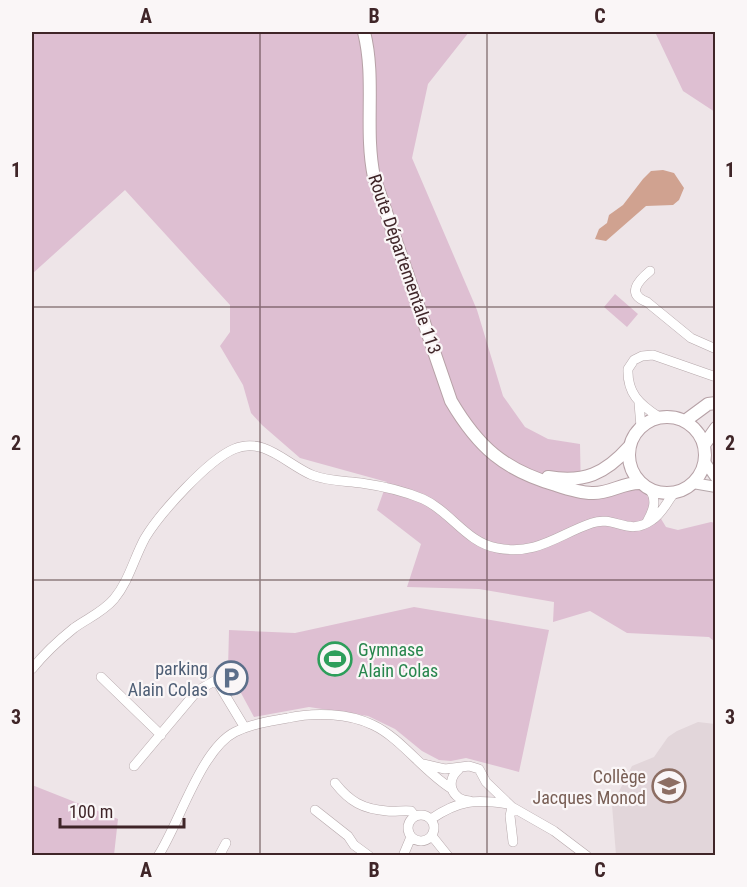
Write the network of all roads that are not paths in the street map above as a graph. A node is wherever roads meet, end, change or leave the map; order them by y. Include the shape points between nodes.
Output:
1 (364, 32) edge
2 (650, 271) dead end
3 (716, 349) edge
4 (716, 376) edge
5 (639, 403) junction
6 (716, 403) edge
7 (659, 417) junction
8 (685, 421) junction
9 (640, 427) junction
10 (716, 428) edge
11 (704, 445) junction
12 (629, 447) junction
13 (705, 462) junction
14 (515, 469) junction
15 (716, 477) edge
16 (693, 483) junction
17 (645, 486) junction
18 (716, 487) edge
19 (675, 492) junction
20 (646, 524) junction
21 (32, 669) edge
22 (101, 677) dead end
23 (245, 728) junction
24 (161, 735) junction
25 (421, 764) junction
26 (134, 766) dead end
27 (459, 769) junction
28 (335, 783) dead end
29 (486, 783) junction
30 (453, 792) junction
31 (472, 801) junction
32 (510, 806) junction
33 (315, 810) dead end
34 (444, 811) junction
35 (415, 816) junction
36 (431, 819) junction
37 (432, 836) junction
38 (411, 837) junction
39 (513, 842) dead end
40 (226, 843) dead end
41 (158, 855) edge
42 (219, 855) edge
43 (366, 855) edge
44 (403, 855) edge
45 (448, 855) edge
46 (586, 855) edge

1 - 14 main road, Route Départementale 113 via 369,48 370,159 400,257 451,401 479,442
2 - 3 street via 639,280 636,294 691,338
4 - 5 street via 653,355 642,356 628,369 630,388
5 - 7 street
5 - 9 street
6 - 8 main road via 702,407
7 - 8 main road
7 - 9 main road
8 - 11 main road via 697,431
9 - 12 main road
10 - 11 main road
11 - 13 main road
12 - 14 main road, Route Départementale 113 via 610,467 586,478 556,478
12 - 17 main road via 630,467
13 - 15 street
13 - 16 main road
14 - 17 main road, Route Départementale 113 via 580,492 606,493 628,484
16 - 18 street
16 - 19 main road
17 - 19 main road
17 - 20 street via 653,494 654,504
19 - 20 street via 661,512
20 - 21 street via 631,528 600,521 547,544 498,549 473,538 441,509 423,499 377,486 321,478 269,449 244,446 209,466 166,511 146,538 115,598 74,628
22 - 24 street
23 - 24 street via 216,680 197,691
23 - 25 street via 313,714 355,718 375,725
23 - 41 street via 223,740 211,754
24 - 26 street
25 - 27 street
25 - 30 street
27 - 29 street via 479,769
27 - 30 street via 452,777
28 - 35 street via 346,797 364,807 411,811
29 - 31 street via 483,794
29 - 32 street
30 - 31 street via 464,801
30 - 34 street
31 - 32 street
31 - 34 street
32 - 39 street
32 - 46 street
33 - 43 street
34 - 36 street
35 - 36 street
35 - 38 street via 408,825
36 - 37 street via 435,827
37 - 38 street via 422,842
37 - 45 street
38 - 44 street
40 - 42 street

